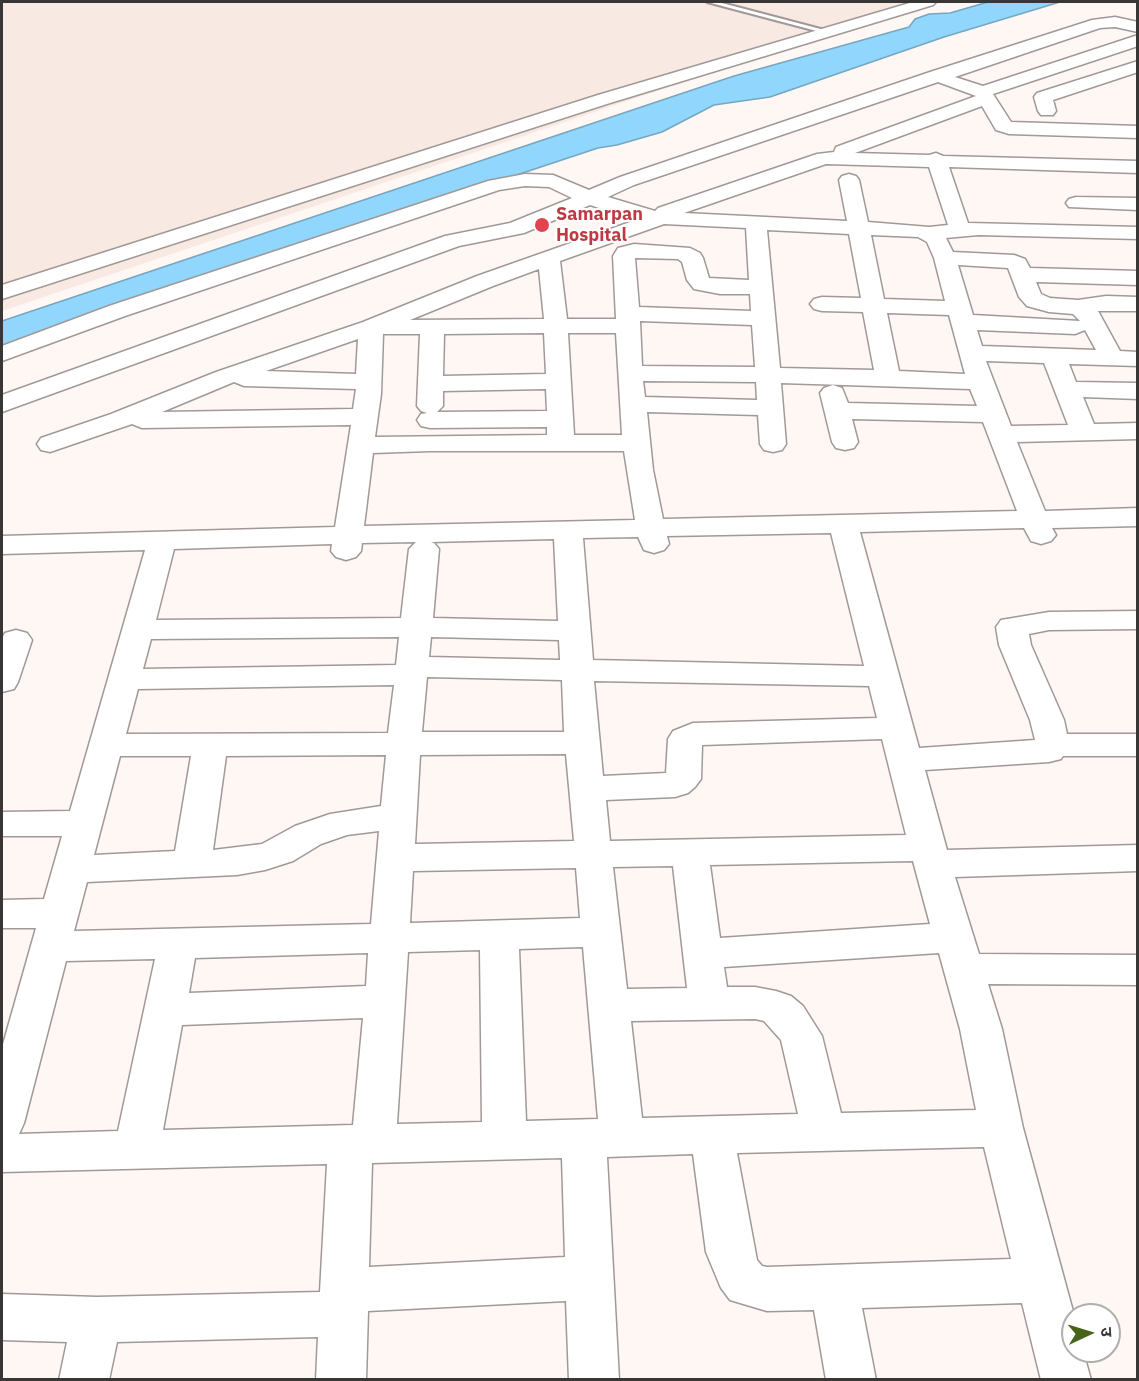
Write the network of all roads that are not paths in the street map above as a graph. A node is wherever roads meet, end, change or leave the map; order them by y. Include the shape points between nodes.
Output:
1 (711, 2) edge
2 (926, 2) edge
3 (1137, 27) edge
4 (828, 32) junction
5 (1137, 40) edge
6 (1137, 66) edge
7 (936, 76) junction
8 (988, 100) junction
9 (1047, 111) junction
10 (1069, 112) dead end
11 (1009, 128) junction
12 (1137, 132) edge
13 (824, 158) junction
14 (886, 159) junction
15 (936, 159) junction
16 (1018, 162) junction
17 (1137, 166) edge
18 (764, 178) junction
19 (849, 180) junction
20 (945, 182) junction
21 (968, 183) dead end
22 (1137, 189) edge
23 (589, 198) junction
24 (1137, 204) edge
25 (655, 218) junction
26 (756, 223) junction
27 (857, 226) junction
28 (960, 230) junction
29 (929, 233) junction
30 (1127, 233) edge
31 (1066, 254) junction
32 (549, 258) junction
33 (945, 258) junction
34 (1022, 275) junction
35 (1137, 276) edge
36 (762, 287) junction
37 (2, 292) edge
38 (822, 304) dead end
39 (1137, 304) edge
40 (872, 306) junction
41 (1077, 307) junction
42 (961, 315) junction
43 (764, 318) junction
44 (628, 320) junction
45 (556, 325) junction
46 (432, 326) junction
47 (371, 327) junction
48 (1095, 327) junction
49 (971, 353) junction
50 (2, 354) edge
51 (1053, 356) junction
52 (1112, 358) junction
53 (1137, 359) edge
54 (630, 373) junction
55 (766, 375) junction
56 (829, 376) junction
57 (225, 377) junction
58 (888, 378) junction
59 (559, 381) junction
60 (369, 382) junction
61 (980, 382) junction
62 (431, 384) junction
63 (1067, 389) junction
64 (1137, 391) edge
65 (2, 404) edge
66 (632, 404) junction
67 (770, 408) junction
68 (838, 411) junction
69 (365, 417) junction
70 (120, 420) junction
71 (996, 424) junction
72 (430, 431) junction
73 (561, 431) junction
74 (1137, 431) edge
75 (1085, 433) junction
76 (845, 442) dead end
77 (636, 443) junction
78 (50, 444) dead end
79 (773, 444) dead end
80 (361, 446) junction
81 (1137, 517) edge
82 (1037, 527) junction
83 (844, 532) junction
84 (1137, 533) edge
85 (652, 536) junction
86 (569, 538) junction
87 (347, 543) junction
88 (2, 546) edge
89 (160, 547) junction
90 (424, 549) junction
91 (2, 560) edge
92 (1137, 620) edge
93 (417, 627) junction
94 (138, 630) junction
95 (575, 632) junction
96 (16, 640) dead end
97 (577, 670) junction
98 (412, 671) junction
99 (882, 676) junction
100 (124, 679) junction
101 (2, 682) edge
102 (582, 743) junction
103 (404, 744) junction
104 (900, 744) junction
105 (106, 745) junction
106 (210, 745) junction
107 (1053, 745) junction
108 (1137, 745) edge
109 (586, 789) junction
110 (398, 816) junction
111 (85, 823) junction
112 (2, 824) edge
113 (690, 854) junction
114 (593, 856) junction
115 (930, 856) junction
116 (395, 858) junction
117 (1137, 858) edge
118 (192, 864) junction
119 (72, 869) junction
120 (2, 914) edge
121 (55, 930) junction
122 (601, 932) junction
123 (499, 935) junction
124 (389, 938) junction
125 (178, 944) junction
126 (959, 953) junction
127 (702, 954) junction
128 (1136, 973) edge
129 (385, 1001) junction
130 (709, 1003) junction
131 (608, 1005) junction
132 (164, 1010) junction
133 (15, 1026) edge
134 (2, 1123) edge
135 (1001, 1128) junction
136 (824, 1132) junction
137 (712, 1136) junction
138 (603, 1138) junction
139 (504, 1140) junction
140 (362, 1144) junction
141 (137, 1149) junction
142 (2, 1153) edge
143 (590, 1278) junction
144 (1040, 1280) junction
145 (834, 1287) junction
146 (344, 1302) junction
147 (2, 1317) edge
148 (97, 1320) junction
149 (84, 1380) edge
150 (341, 1380) edge
151 (594, 1380) edge
152 (851, 1380) edge
153 (1066, 1380) edge

1 - 4 lane
2 - 4 street
3 - 7 street via 1098,23
4 - 37 street via 604,99
5 - 8 street
6 - 9 street via 1042,97
7 - 8 street
7 - 23 street via 627,181
8 - 9 street
8 - 11 street via 1003,126
8 - 13 street
9 - 10 street
11 - 12 street
11 - 16 street
13 - 14 street
13 - 18 street
14 - 15 street
14 - 19 street via 889,174 878,181
15 - 16 street
15 - 20 street
16 - 17 street
18 - 19 street
18 - 25 street
19 - 27 street
20 - 21 street
20 - 28 street
22 - 24 street via 1073,195
23 - 25 street
23 - 50 street via 553,181 495,185 117,311
23 - 65 street via 516,228 453,241
25 - 26 street
25 - 32 street
26 - 27 street
26 - 36 street
27 - 29 street
27 - 40 street
28 - 29 street
28 - 31 street
29 - 33 street
30 - 31 street
30 - 35 street
31 - 34 street
31 - 35 street
32 - 45 street
32 - 47 street
33 - 34 street via 1008,260 1017,264
33 - 42 street
34 - 41 street via 1035,301
36 - 43 street
36 - 44 street via 709,286 698,280 692,258 687,255 634,251 624,256
38 - 40 street
39 - 41 street
40 - 42 street
40 - 58 street
41 - 48 street via 1087,312
42 - 48 street
42 - 49 street
43 - 44 street
43 - 55 street
44 - 45 street
44 - 54 street
45 - 46 street
45 - 59 street
46 - 47 street
46 - 62 street
47 - 57 street
47 - 60 street
48 - 52 street
49 - 51 street
49 - 61 street
51 - 52 street
51 - 63 street
52 - 53 street
54 - 55 street
54 - 66 street
55 - 56 street
55 - 67 street
56 - 58 street
56 - 68 street
57 - 60 street
57 - 70 street
58 - 61 street
59 - 62 street
59 - 73 street
60 - 69 street
61 - 71 street
62 - 72 street
63 - 64 street
63 - 75 street
66 - 67 street
66 - 77 street
67 - 79 street
68 - 71 street
68 - 76 street
69 - 70 street
69 - 80 street
70 - 78 street
71 - 75 street
71 - 82 street
72 - 73 street
72 - 80 street
73 - 77 street
74 - 75 street
77 - 85 street
80 - 87 street
81 - 82 street
82 - 83 street
82 - 84 street
83 - 85 street
83 - 99 street
85 - 86 street
86 - 87 street
86 - 90 street
86 - 95 street
87 - 89 street
87 - 90 street
88 - 89 street
89 - 91 street
89 - 94 street
90 - 93 street
92 - 107 street via 1049,621 1012,627 1015,645 1047,720
93 - 94 street
93 - 95 street
93 - 98 street
94 - 100 street
95 - 97 street
96 - 101 street
97 - 98 street
97 - 99 street
97 - 102 street
98 - 100 street
98 - 103 street
99 - 104 street
100 - 105 street
102 - 103 street
102 - 109 street
103 - 106 street
103 - 110 street
104 - 107 street via 1034,753 1049,751
104 - 109 street via 693,734 685,739 683,779 675,785
104 - 115 street
105 - 106 street
105 - 111 street
106 - 118 street
107 - 108 street
109 - 114 street
110 - 116 street
110 - 118 street via 344,823 308,835 265,857
111 - 112 street
111 - 119 street
113 - 114 street
113 - 115 street
113 - 127 street
114 - 116 street
114 - 122 street
115 - 117 street
115 - 126 street
116 - 124 street
118 - 119 street
119 - 121 street
120 - 121 street
121 - 125 street
121 - 133 street
122 - 123 street
122 - 131 street
123 - 124 street
123 - 139 street
124 - 125 street
124 - 129 street
125 - 132 street
126 - 127 street
126 - 128 street
126 - 135 street via 981,1029
127 - 130 street
129 - 132 street
129 - 140 street
130 - 131 street
130 - 136 street via 754,1003 776,1007 788,1017 801,1036
131 - 138 street
132 - 141 street
133 - 134 street
135 - 136 street
135 - 144 street
136 - 137 street
137 - 138 street
137 - 145 street via 730,1252 738,1273 747,1284 767,1289
138 - 139 street
138 - 143 street
139 - 140 street
140 - 141 street
140 - 146 street
141 - 142 street
143 - 146 street
143 - 151 street
144 - 145 street
144 - 153 street
145 - 152 street
146 - 148 street
146 - 150 street
147 - 148 street
148 - 149 street

